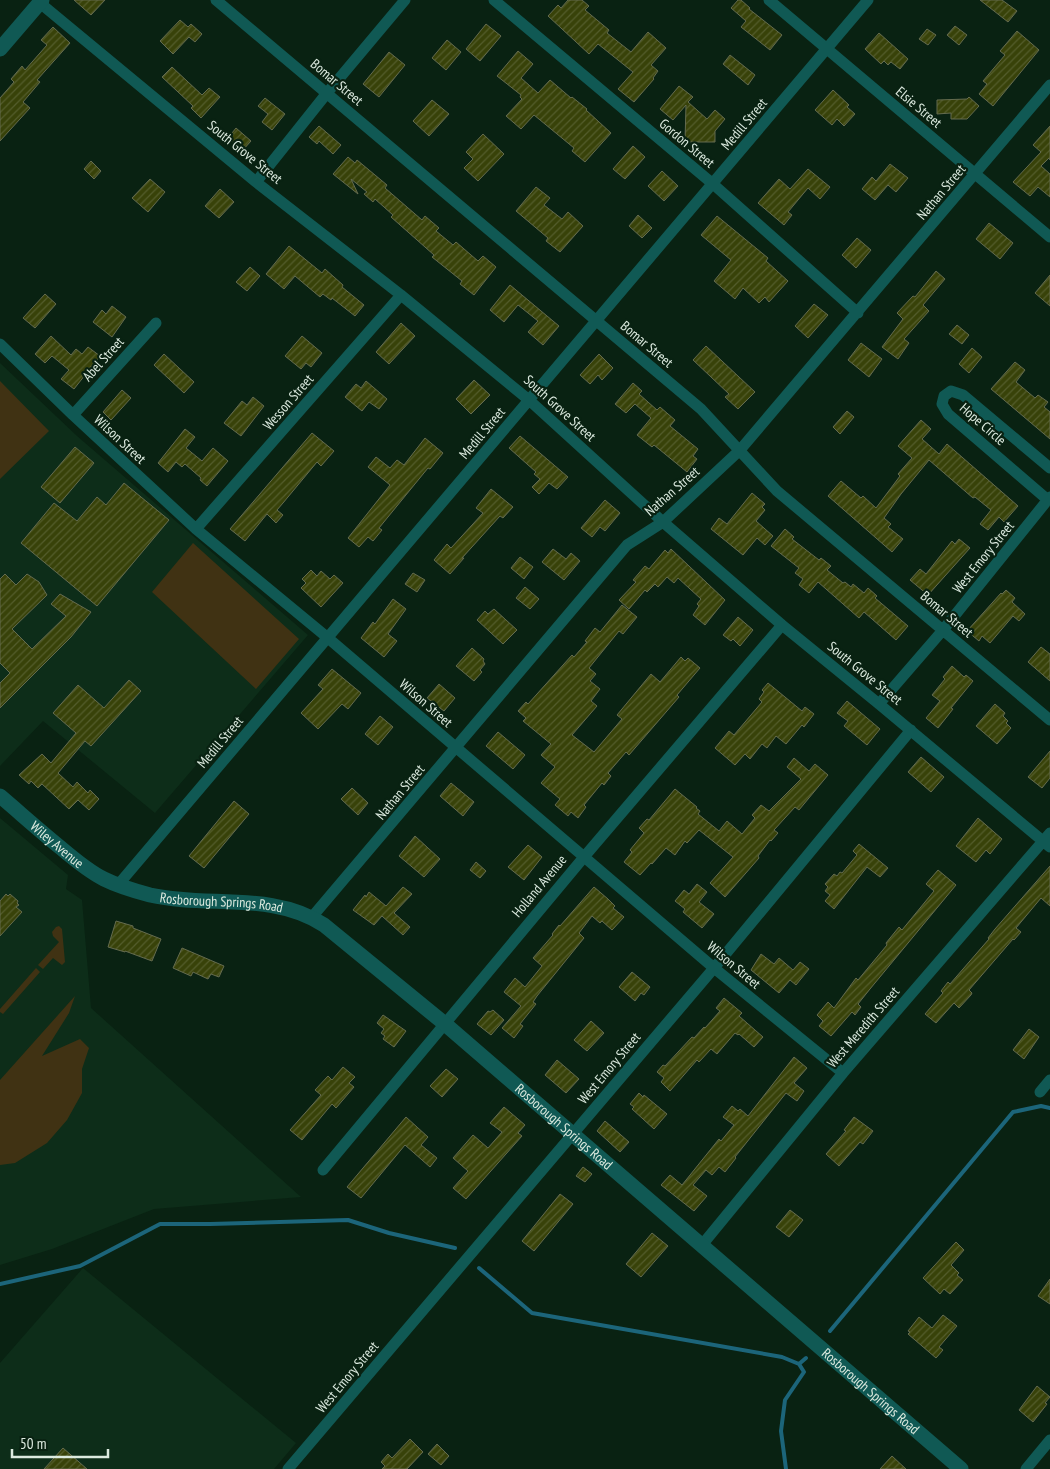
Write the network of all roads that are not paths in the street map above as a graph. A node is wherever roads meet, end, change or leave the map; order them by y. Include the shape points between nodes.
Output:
1 (216, 0) edge
2 (405, 0) edge
3 (494, 0) edge
4 (769, 0) edge
5 (868, 0) edge
6 (41, 1) edge
7 (0, 49) edge
8 (827, 49) junction
9 (1050, 85) edge
10 (327, 93) junction
11 (976, 174) junction
12 (256, 182) junction
13 (713, 184) junction
14 (1050, 237) edge
15 (401, 295) junction
16 (858, 313) junction
17 (596, 321) junction
18 (156, 323) dead end
19 (0, 344) edge
20 (530, 400) junction
21 (73, 415) junction
22 (740, 450) junction
23 (1050, 468) edge
24 (1049, 498) edge
25 (663, 522) junction
26 (196, 529) junction
27 (782, 625) junction
28 (943, 630) junction
29 (328, 638) junction
30 (880, 704) junction
31 (1050, 720) edge
32 (911, 730) junction
33 (456, 748) junction
34 (0, 796) edge
35 (1048, 840) edge
36 (584, 857) junction
37 (118, 885) junction
38 (312, 917) junction
39 (714, 968) junction
40 (445, 1024) junction
41 (843, 1073) junction
42 (1050, 1080) edge
43 (1040, 1092) dead end
44 (573, 1134) junction
45 (323, 1170) dead end
46 (702, 1245) junction
47 (1050, 1440) edge
48 (288, 1469) edge
49 (961, 1469) edge
50 (1026, 1469) edge

1 - 10 street, Bomar Street
2 - 10 street
3 - 13 street, Gordon Street
4 - 8 street, Elsie Street
5 - 8 street, Medill Street
6 - 7 street
6 - 12 street, South Grove Street
8 - 11 street, Elsie Street
8 - 13 street, Medill Street
9 - 11 street, Nathan Street
10 - 12 street
10 - 17 street, Bomar Street
11 - 14 street, Elsie Street
11 - 16 street, Nathan Street
12 - 15 street, South Grove Street
13 - 16 street, Gordon Street
13 - 17 street, Medill Street
15 - 20 street, South Grove Street
15 - 26 street, Wesson Street
16 - 22 street, Nathan Street
17 - 20 street, Medill Street
17 - 22 street, Bomar Street via 701,409
18 - 21 street, Abel Street
19 - 21 street, Wilson Street
20 - 25 street, South Grove Street
20 - 29 street, Medill Street
21 - 26 street, Wilson Street
22 - 25 street, Nathan Street
22 - 28 street, Bomar Street via 778,491
23 - 24 street, Hope Circle via 964,395 951,391 944,396 942,404 948,414
24 - 28 street, West Emory Street
25 - 27 street, South Grove Street
25 - 33 street, Nathan Street via 627,544
26 - 29 street, Wilson Street
27 - 30 street, South Grove Street
27 - 36 street, Holland Avenue
28 - 30 street, West Emory Street
28 - 31 street, Bomar Street
29 - 33 street, Wilson Street
29 - 37 street, Medill Street
30 - 32 street, South Grove Street
32 - 35 street, South Grove Street
32 - 39 street, West Emory Street
33 - 36 street, Wilson Street
33 - 38 street, Nathan Street
34 - 37 street, Wiley Avenue via 84,866
35 - 41 street, West Meredith Street
36 - 39 street, Wilson Street
36 - 40 street, Holland Avenue
37 - 38 street, Rosborough Springs Road via 177,900 281,906
38 - 40 street, Rosborough Springs Road
39 - 41 street, Wilson Street
39 - 44 street, West Emory Street
40 - 44 street, Rosborough Springs Road
40 - 45 street, Holland Avenue
41 - 46 street, West Meredith Street
42 - 43 street
44 - 46 street, Rosborough Springs Road
44 - 48 street, West Emory Street
46 - 49 street, Rosborough Springs Road
47 - 50 street

